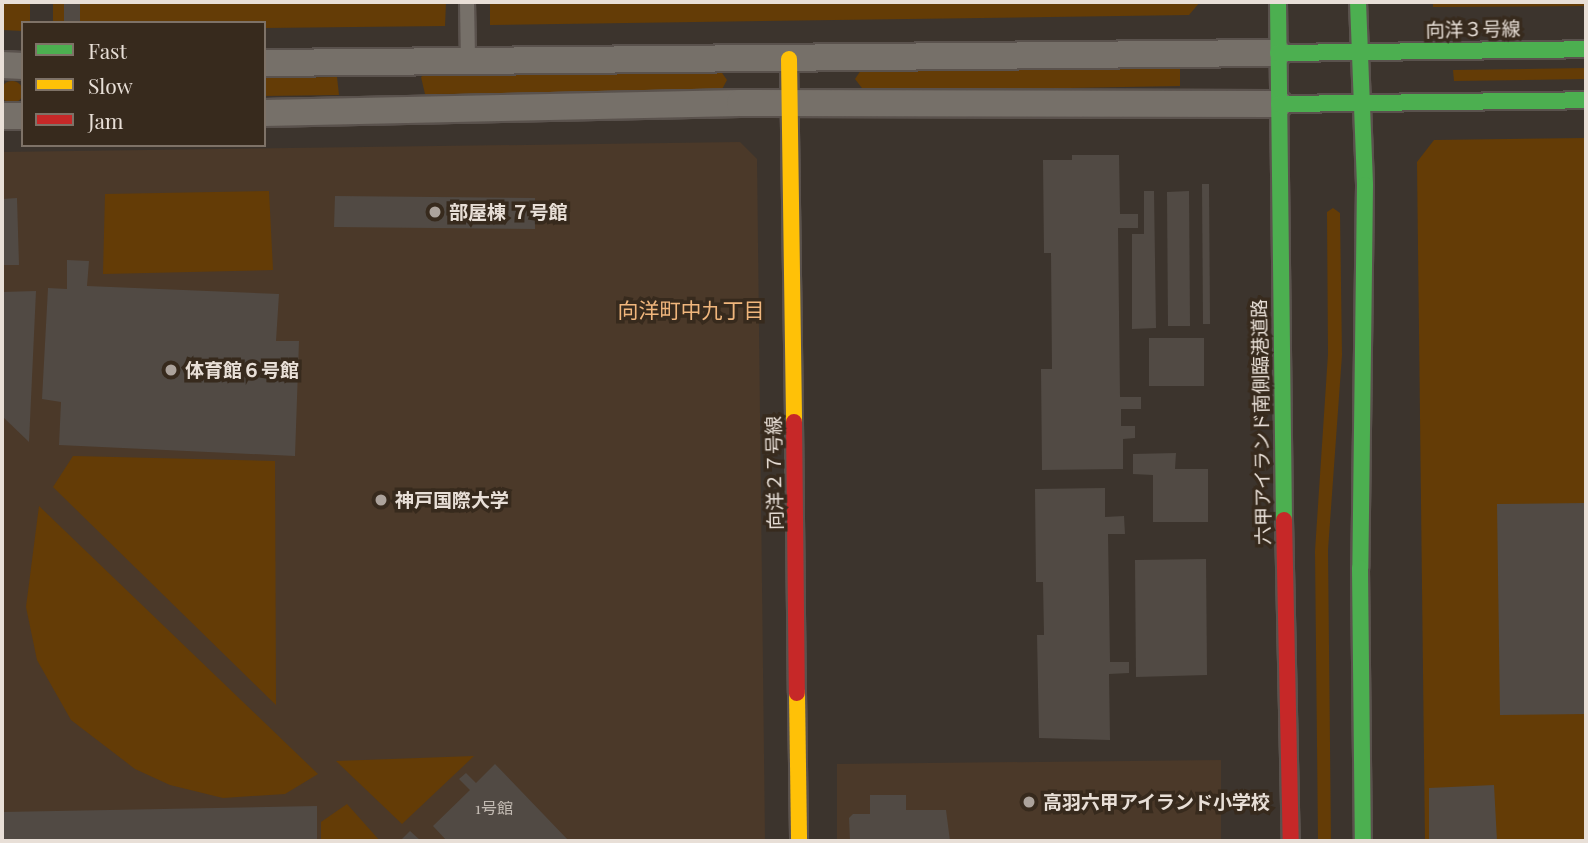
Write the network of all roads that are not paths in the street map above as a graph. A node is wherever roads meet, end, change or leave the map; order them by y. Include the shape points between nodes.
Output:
1 (467, 2) edge
2 (1278, 2) edge
3 (1359, 2) edge
4 (1586, 49) edge
5 (1361, 52) junction
6 (1278, 53) junction
7 (789, 59) junction
8 (468, 61) junction
9 (266, 62) edge
10 (2, 65) edge
11 (21, 66) edge
12 (1586, 100) edge
13 (790, 104) junction
14 (1279, 104) junction
15 (1362, 104) junction
16 (266, 113) edge
17 (2, 116) edge
18 (21, 116) edge
19 (799, 841) edge
20 (1290, 841) edge
21 (1363, 841) edge

1 - 8 lane
2 - 6 street, 六甲アイランド南側臨港道路
3 - 5 street
4 - 5 street, 向洋３号線
5 - 6 street, 向洋３号線
5 - 15 street
6 - 7 street
6 - 14 street, 六甲アイランド南側臨港道路
7 - 8 street
7 - 13 street, 向洋２７号線
8 - 9 street
10 - 11 street
12 - 15 street
13 - 14 street
13 - 16 street
13 - 19 street, 向洋２７号線
14 - 15 street
14 - 20 street, 六甲アイランド南側臨港道路
15 - 21 street
17 - 18 street

